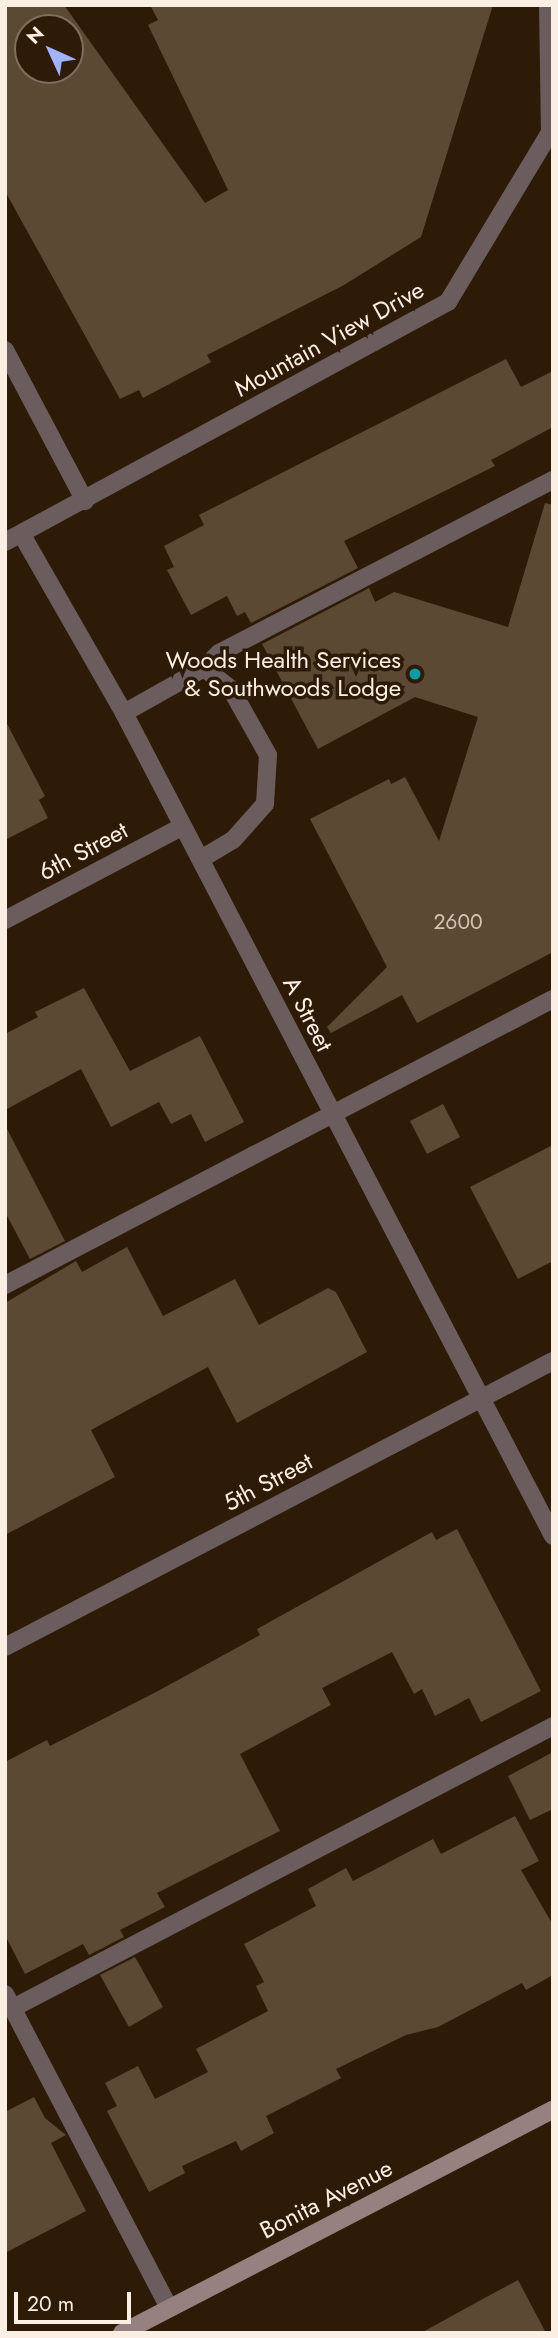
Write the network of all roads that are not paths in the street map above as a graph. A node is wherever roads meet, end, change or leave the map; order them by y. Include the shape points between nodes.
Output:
1 (548, 5) edge
2 (551, 132) edge
3 (5, 350) edge
4 (553, 480) edge
5 (85, 501) junction
6 (14, 539) edge
7 (204, 668) junction
8 (124, 713) junction
9 (183, 826) junction
10 (201, 859) junction
11 (5, 920) edge
12 (553, 999) edge
13 (332, 1114) junction
14 (5, 1284) edge
15 (553, 1361) edge
16 (481, 1398) junction
17 (553, 1536) edge
18 (5, 1647) edge
19 (553, 1726) edge
20 (9, 2001) edge
21 (553, 2110) edge
22 (169, 2308) junction
23 (122, 2333) edge

1 - 2 street, Mountain View Drive
2 - 5 street, Mountain View Drive via 448,302
3 - 5 street
4 - 7 street via 219,653
5 - 6 street, Mountain View Drive
6 - 8 street, A Street
7 - 8 street
7 - 10 street via 231,689 268,755 265,804 233,840
8 - 9 street, A Street
9 - 10 street, A Street
9 - 11 street, 6th Street
10 - 13 street, A Street
12 - 13 street
13 - 14 street
13 - 16 street, A Street
15 - 16 street, 5th Street
16 - 17 street, A Street
16 - 18 street, 5th Street
19 - 20 street
20 - 22 street
21 - 22 main road, Bonita Avenue
22 - 23 main road, Bonita Avenue

